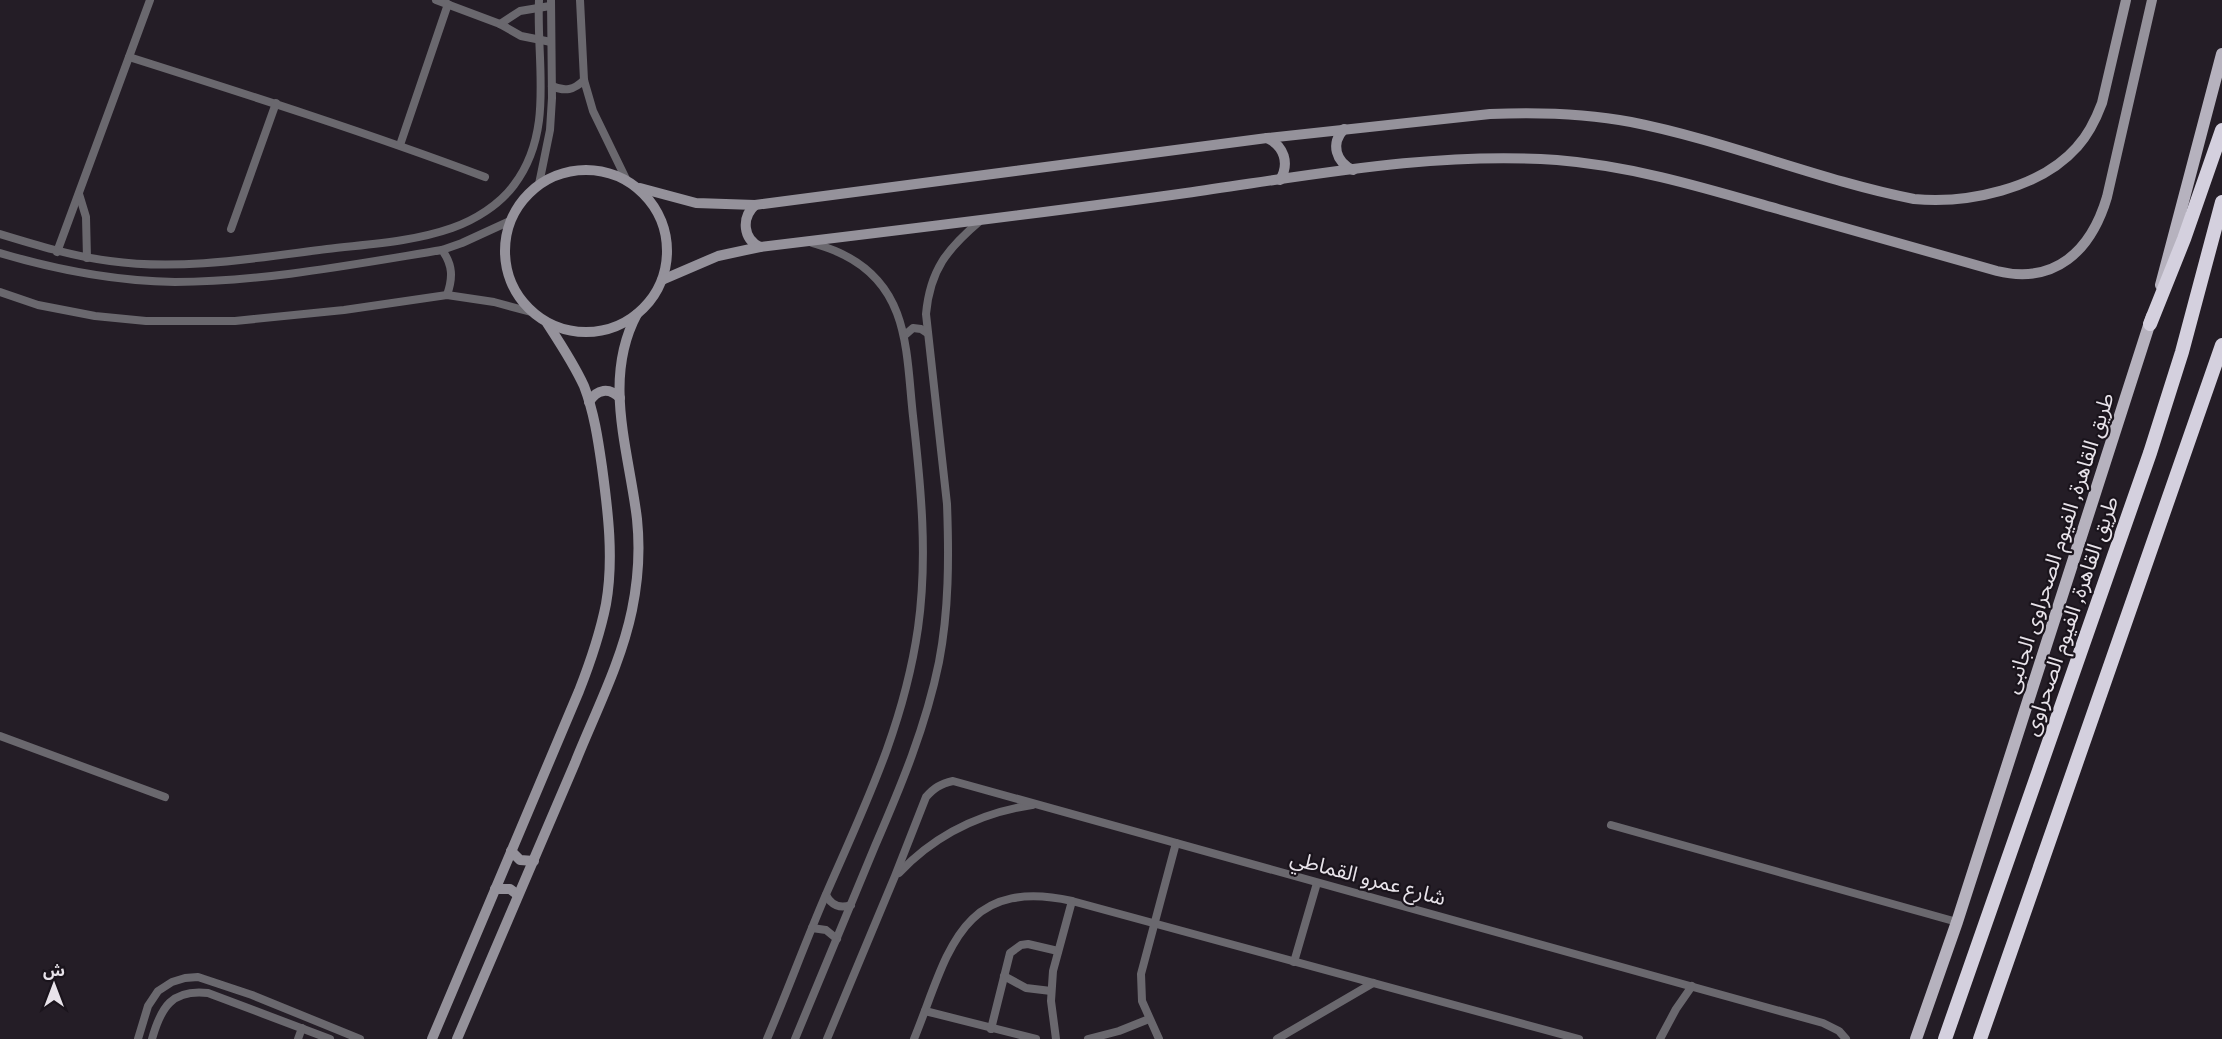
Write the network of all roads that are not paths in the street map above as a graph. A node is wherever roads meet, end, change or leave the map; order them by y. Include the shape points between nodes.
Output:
1 (150, 0) edge
2 (435, 0) edge
3 (580, 0) edge
4 (2126, 0) edge
5 (2152, 0) edge
6 (538, 3) edge
7 (550, 3) edge
8 (448, 4) junction
9 (500, 24) junction
10 (538, 41) junction
11 (551, 42) junction
12 (2222, 54) edge
13 (129, 57) junction
14 (584, 80) junction
15 (552, 86) junction
16 (276, 103) junction
17 (1344, 129) junction
18 (2222, 130) edge
19 (1267, 138) junction
20 (400, 145) junction
21 (1353, 170) junction
22 (485, 177) dead end
23 (1280, 180) junction
24 (627, 181) junction
25 (539, 184) junction
26 (640, 188) junction
27 (79, 194) junction
28 (2222, 201) edge
29 (755, 205) junction
30 (980, 220) junction
31 (510, 221) junction
32 (231, 229) dead end
33 (0, 234) edge
34 (809, 242) junction
35 (760, 247) junction
36 (442, 250) junction
37 (57, 252) junction
38 (0, 253) edge
39 (87, 258) junction
40 (662, 280) junction
41 (0, 292) edge
42 (447, 295) junction
43 (531, 312) junction
44 (637, 314) junction
45 (547, 323) junction
46 (2150, 324) junction
47 (927, 333) junction
48 (905, 335) junction
49 (2222, 345) edge
50 (620, 398) junction
51 (589, 402) junction
52 (0, 736) edge
53 (165, 797) dead end
54 (1035, 804) junction
55 (1611, 825) dead end
56 (1176, 843) junction
57 (511, 851) junction
58 (534, 861) junction
59 (895, 876) junction
60 (1317, 883) junction
61 (495, 889) junction
62 (518, 895) junction
63 (826, 895) junction
64 (1072, 901) junction
65 (851, 905) junction
66 (1957, 922) junction
67 (1154, 923) junction
68 (812, 928) junction
69 (837, 939) junction
70 (1058, 951) junction
71 (1294, 962) junction
72 (1004, 976) junction
73 (1373, 983) junction
74 (1692, 986) junction
75 (1051, 992) junction
76 (925, 1011) junction
77 (1149, 1019) junction
78 (302, 1028) junction
79 (991, 1029) junction
80 (311, 1036) edge
81 (798, 1036) edge
82 (1565, 1037) edge
83 (138, 1039) edge
84 (152, 1039) edge
85 (298, 1039) edge
86 (330, 1039) edge
87 (360, 1039) edge
88 (432, 1039) edge
89 (457, 1039) edge
90 (767, 1039) edge
91 (827, 1039) edge
92 (914, 1039) edge
93 (1036, 1039) edge
94 (1056, 1039) edge
95 (1088, 1039) edge
96 (1159, 1039) edge
97 (1279, 1039) edge
98 (1579, 1039) edge
99 (1660, 1039) edge
100 (1846, 1039) edge
101 (1916, 1039) edge
102 (1945, 1039) edge
103 (1980, 1039) edge

1 - 13 street
2 - 8 street
3 - 14 street
4 - 17 street via 2102,103 2085,138 2049,170 2009,188 1972,198 1933,201 1894,195 1663,129 1594,116 1490,114
5 - 21 street via 2100,217 2084,244 2069,259 2034,275 1997,271 1637,171 1558,160 1491,159
6 - 7 street
6 - 9 street
6 - 10 street
7 - 11 street
8 - 9 street
8 - 20 street
9 - 10 street
10 - 11 street
10 - 39 street via 542,94 535,146 514,185 476,218 408,240 248,259 155,264
11 - 15 street
12 - 46 main road, طريق القاهرة, الفيوم الصحراوى الجانبى
13 - 16 street
13 - 27 street
14 - 15 street via 573,89
14 - 24 street via 593,111
15 - 25 street via 550,130
16 - 20 street
16 - 32 street
17 - 19 street
17 - 21 street via 1336,144 1337,155
18 - 46 highway
19 - 23 street via 1283,153 1286,164
19 - 29 street
20 - 22 street
21 - 23 street
23 - 30 street
24 - 25 street via 588,171 567,172
24 - 26 street
25 - 31 street via 522,200
26 - 29 street via 696,203
26 - 40 street via 657,210 665,232 668,256
27 - 37 street
27 - 39 street via 86,217
28 - 102 highway, طريق القاهرة, الفيوم الصحراوى via 2182,352 2150,453
29 - 35 street via 746,218 746,228 752,242
30 - 34 street
30 - 47 street via 952,247 933,278 928,296
31 - 36 street
31 - 43 street via 504,245 506,270 516,293
33 - 37 street
34 - 35 street
34 - 48 street via 843,254 872,274 893,302
35 - 40 street via 718,256
36 - 38 street via 235,280 174,282 53,268
36 - 42 street via 452,273
37 - 39 street
40 - 44 street via 652,299
41 - 42 street via 49,307 146,321 235,321
42 - 43 street
43 - 45 street
44 - 45 street via 609,329 578,332
44 - 50 street via 622,352
45 - 51 street via 573,363
46 - 66 main road, طريق القاهرة, الفيوم الصحراوى الجانبى
47 - 48 street via 917,328
47 - 65 street via 947,504 948,581 943,635 918,738
48 - 63 street via 923,514 918,626 895,730
49 - 103 highway
50 - 51 street via 605,390
50 - 58 street via 637,521 633,609 612,672
51 - 57 street via 607,500 610,542 606,603 582,682
52 - 53 street
54 - 56 street, شارع عمرو القماطي
54 - 59 street, شارع عمرو القماطي via 994,813 956,829
54 - 59 street, شارع عمرو القماطي via 963,783 942,783 926,797
55 - 66 street
56 - 60 street, شارع عمرو القماطي
56 - 67 street
57 - 58 street via 520,860
57 - 61 street
58 - 62 street
59 - 91 street, شارع عمرو القماطي
60 - 71 street
60 - 74 street, شارع عمرو القماطي
61 - 62 street via 510,889
61 - 88 street
62 - 89 street
63 - 65 street via 834,905
63 - 68 street
64 - 67 street
64 - 70 street
64 - 76 street via 1052,896 1022,897 1003,900 979,912 956,938
65 - 69 street
66 - 101 main road, طريق القاهرة, الفيوم الصحراوى الجانبى
67 - 71 street
67 - 77 street via 1140,983
68 - 69 street via 826,930
68 - 90 street
69 - 81 street
70 - 72 street via 1021,945 1010,953
70 - 75 street
71 - 73 street
72 - 75 street via 1026,988
72 - 79 street
73 - 82 street
73 - 97 street
74 - 99 street
74 - 100 street, شارع عمرو القماطي via 1823,1023
75 - 94 street
76 - 79 street
76 - 92 street
77 - 95 street via 1119,1032
77 - 96 street
78 - 80 street
78 - 84 street via 198,992 179,995 166,1005
78 - 85 street
79 - 93 street
80 - 86 street
82 - 98 street
83 - 87 street via 148,1005 158,991 172,982 198,977

